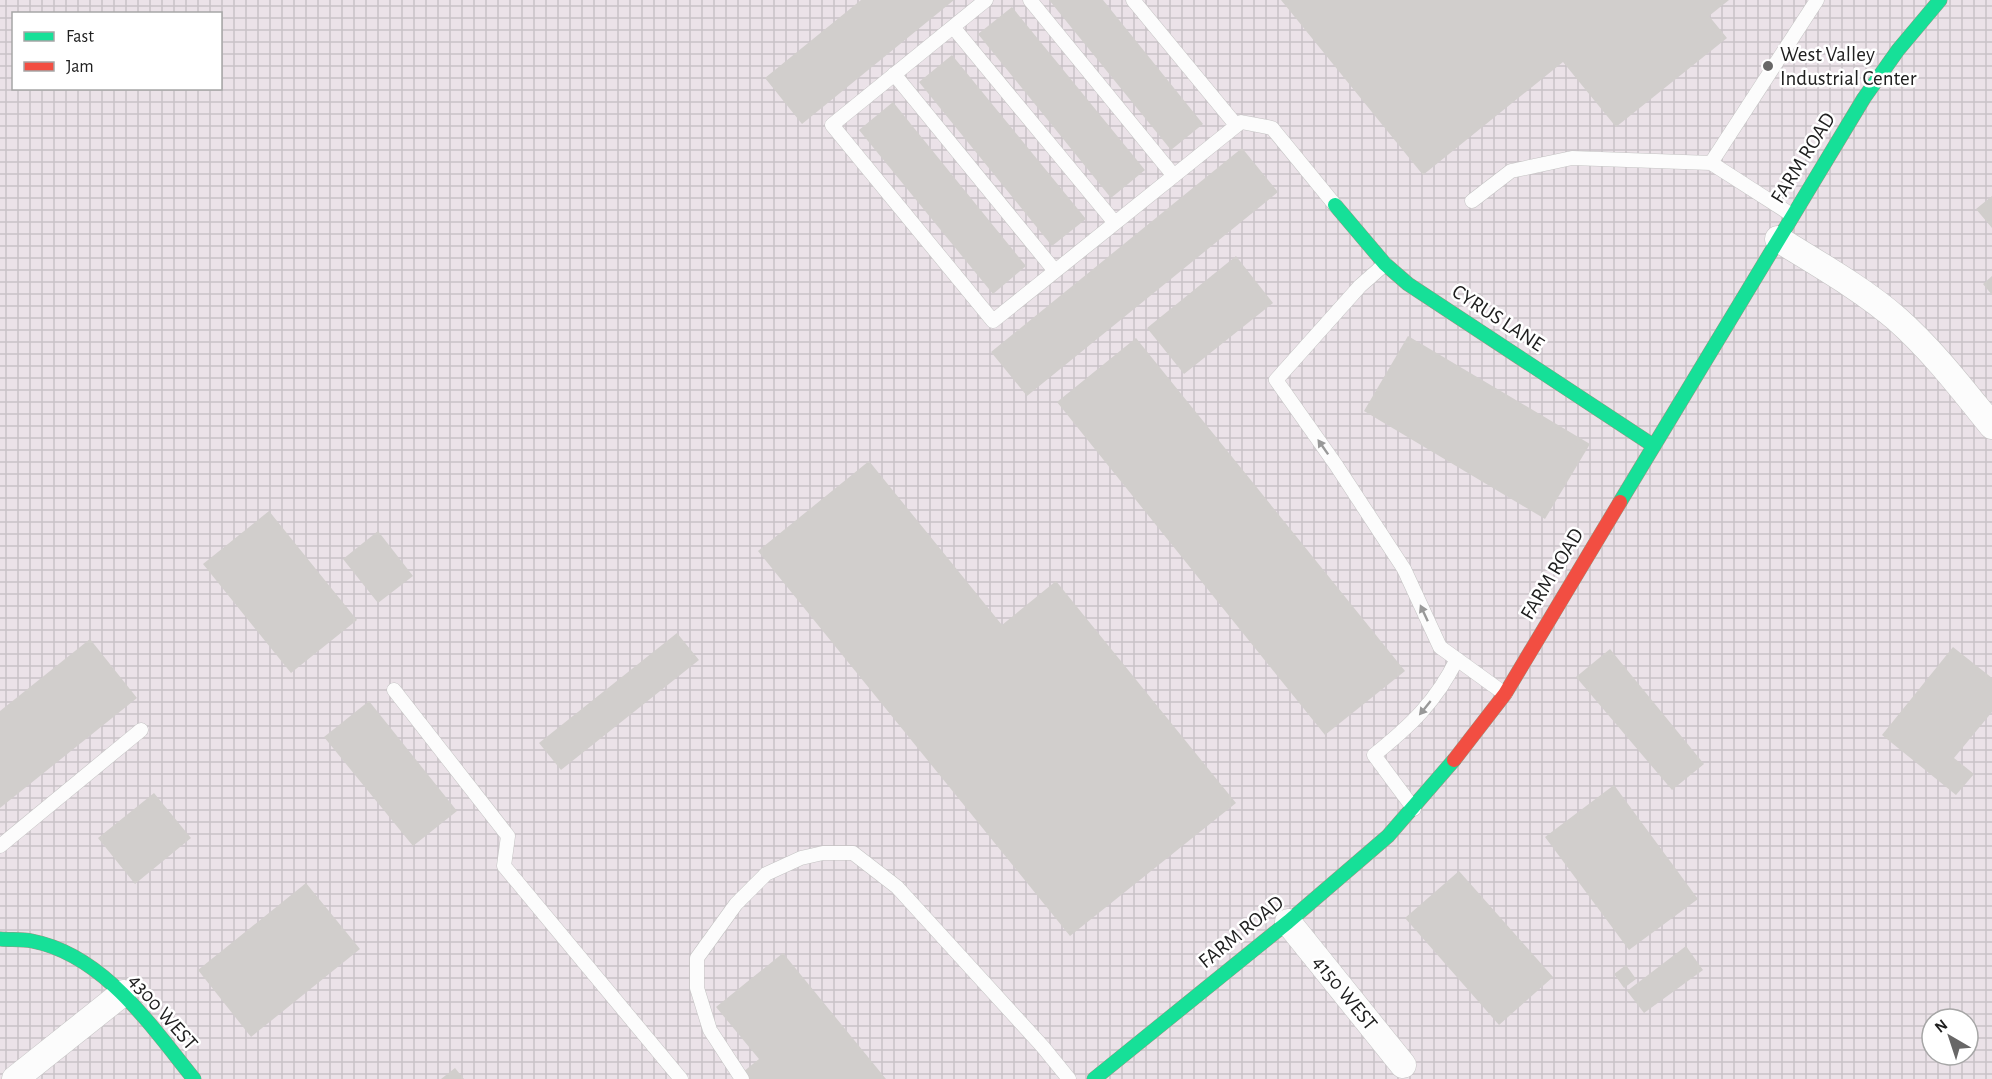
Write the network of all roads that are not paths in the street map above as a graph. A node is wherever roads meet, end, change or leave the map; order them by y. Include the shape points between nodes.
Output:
1 (986, 0) edge
2 (1030, 0) edge
3 (1133, 0) edge
4 (1817, 0) edge
5 (1940, 0) edge
6 (953, 27) junction
7 (894, 75) junction
8 (1236, 126) junction
9 (1711, 164) junction
10 (1174, 176) junction
11 (1472, 201) dead end
12 (1335, 205) joint
13 (1792, 215) junction
14 (1115, 223) junction
15 (1778, 239) junction
16 (1385, 264) junction
17 (1055, 271) junction
18 (1992, 426) edge
19 (1654, 446) junction
20 (1457, 659) junction
21 (394, 690) dead end
22 (1505, 694) junction
23 (141, 730) dead end
24 (1414, 809) junction
25 (0, 846) edge
26 (1288, 922) junction
27 (0, 939) edge
28 (123, 993) junction
29 (1403, 1065) dead end
30 (15, 1079) edge
31 (194, 1079) edge
32 (681, 1079) edge
33 (742, 1079) edge
34 (1069, 1079) edge
35 (1094, 1079) edge

1 - 6 lane
2 - 10 lane
3 - 8 lane
4 - 9 lane
5 - 13 street, FARM ROAD via 1864,98
6 - 7 lane
6 - 14 lane
7 - 17 lane
7 - 17 lane via 832,125 985,313 993,321
8 - 10 lane
8 - 12 lane via 1241,122 1272,128
9 - 11 lane via 1572,158 1511,171
9 - 13 lane
10 - 14 lane
12 - 16 street, CYRUS LANE
13 - 15 street, FARM ROAD
14 - 17 lane
15 - 18 street via 1852,285 1895,318 1935,357
15 - 19 street, FARM ROAD
16 - 19 street, CYRUS LANE via 1408,284
20 -> 16 lane via 1440,646 1404,569 1276,380 1360,286
19 - 22 street, FARM ROAD
20 - 22 lane
20 -> 24 lane via 1444,685 1413,723 1374,755
21 - 32 lane via 508,836 504,866
22 - 24 street, FARM ROAD
23 - 25 lane
24 - 26 street, FARM ROAD
26 - 29 street, 4150 WEST
26 - 35 street, FARM ROAD
27 - 28 street, 4300 WEST via 16,938 76,956
28 - 30 street
28 - 31 street, 4300 WEST
33 - 34 lane via 710,1030 697,988 697,958 736,904 766,874 801,858 853,853 897,887

